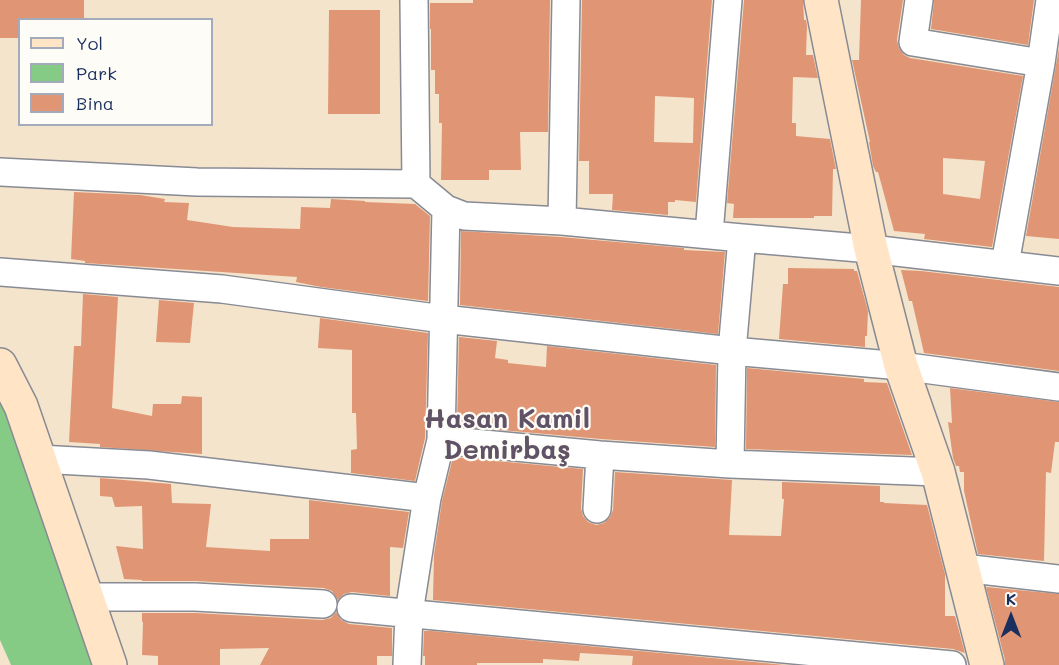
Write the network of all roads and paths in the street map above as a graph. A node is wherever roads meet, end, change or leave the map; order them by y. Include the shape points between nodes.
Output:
1 (414, 0) edge
2 (566, 0) edge
3 (728, 0) edge
4 (821, 0) edge
5 (919, 0) edge
6 (1050, 0) edge
7 (1041, 63) junction
8 (0, 172) edge
9 (416, 184) junction
10 (446, 209) junction
11 (562, 221) junction
12 (709, 234) junction
13 (741, 238) junction
14 (871, 249) junction
15 (1005, 264) junction
16 (1059, 270) edge
17 (0, 272) edge
18 (443, 319) junction
19 (732, 351) junction
20 (0, 365) edge
21 (902, 366) junction
22 (1059, 387) edge
23 (441, 440) junction
24 (600, 455) junction
25 (39, 459) junction
26 (730, 464) junction
27 (938, 472) junction
28 (426, 498) junction
29 (597, 509) dead end
30 (963, 568) junction
31 (1059, 579) edge
32 (86, 597) junction
33 (323, 604) dead end
34 (351, 608) dead end
35 (409, 613) junction
36 (110, 665) edge
37 (407, 665) edge
38 (952, 665) edge
39 (987, 665) edge

1 - 9 street
2 - 11 street
3 - 12 street
4 - 14 street
5 - 7 street via 913,42
6 - 7 street
7 - 15 street
8 - 9 street via 197,182
9 - 10 street
10 - 11 street via 464,216
10 - 18 street
11 - 12 street
12 - 13 street
13 - 14 street
13 - 19 street
14 - 15 street
14 - 21 street
15 - 16 street
17 - 18 street via 222,289
18 - 19 street
18 - 23 street
19 - 21 street
19 - 26 street
20 - 25 street via 21,406
21 - 22 street
21 - 27 street
23 - 24 street
23 - 28 street
24 - 26 street
24 - 29 street
25 - 28 street via 148,465
25 - 32 street
26 - 27 street
27 - 30 street
28 - 35 street
30 - 31 street
30 - 39 street
32 - 33 street via 195,597
32 - 36 street
34 - 35 street
35 - 37 street
35 - 38 street

